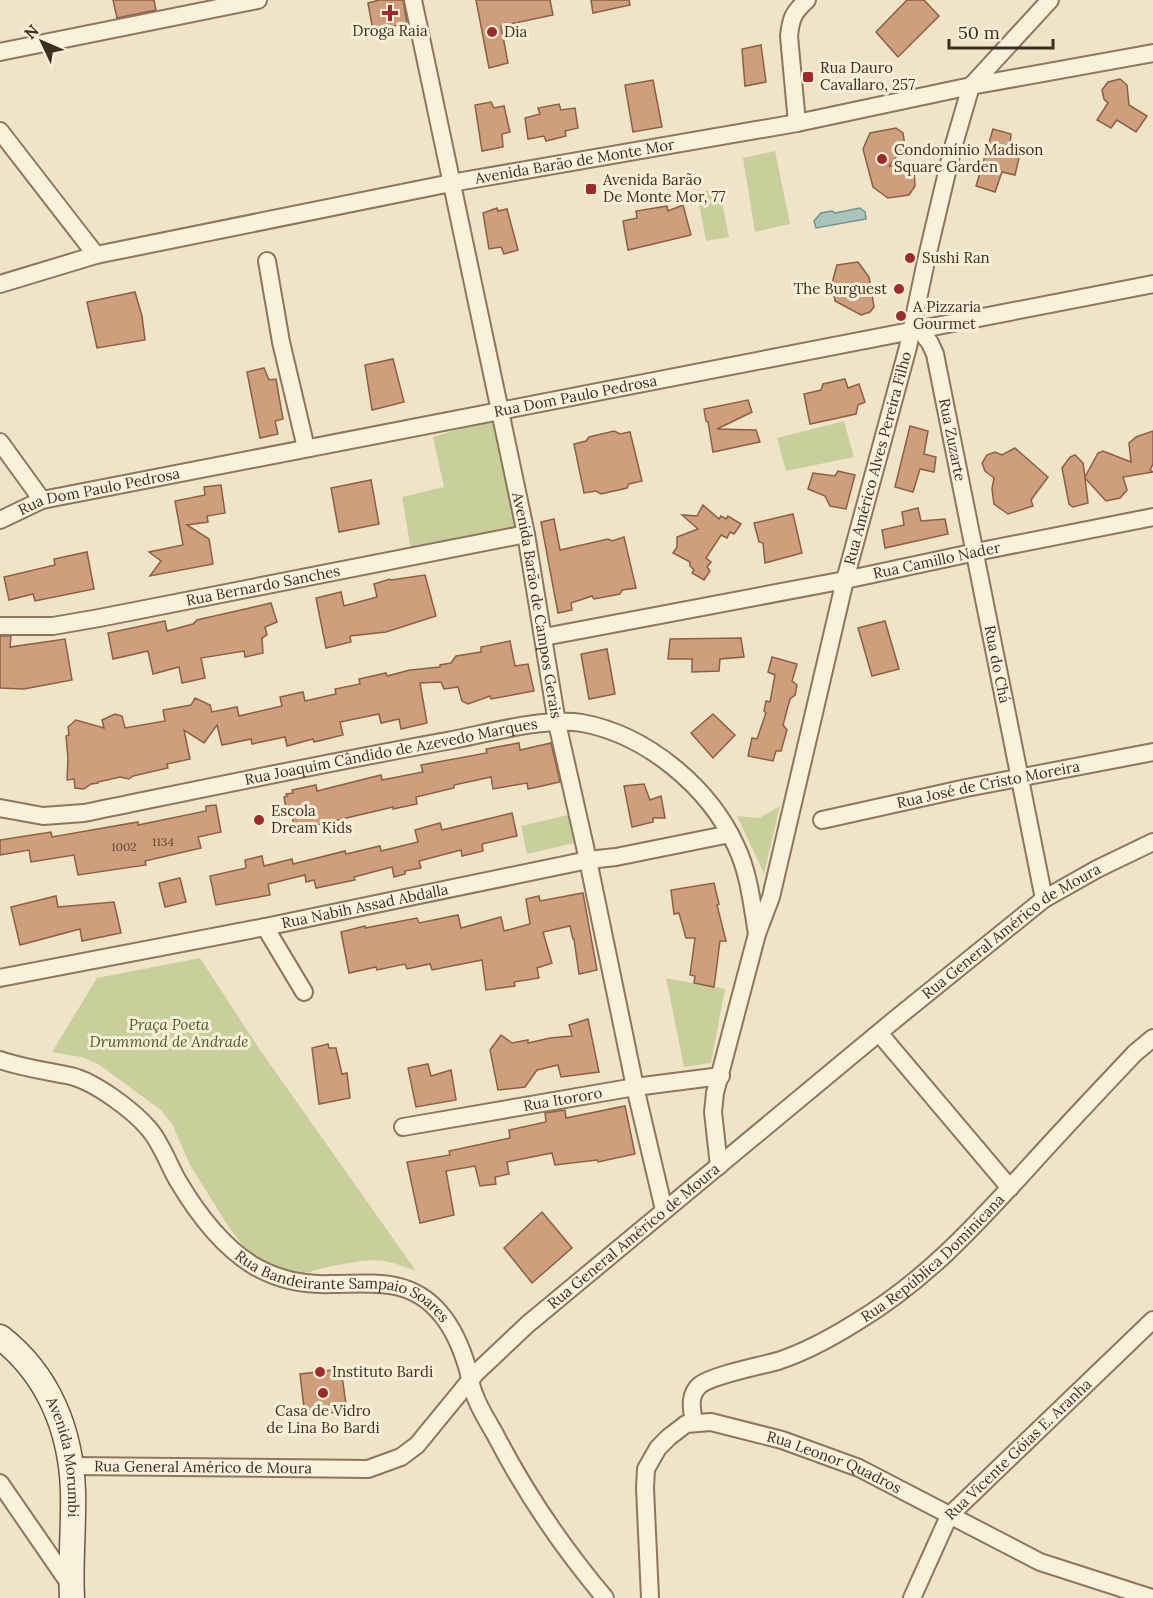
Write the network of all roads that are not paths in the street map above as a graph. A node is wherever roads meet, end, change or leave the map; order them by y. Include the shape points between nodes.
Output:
1 (258, 0) edge
2 (413, 0) edge
3 (807, 0) edge
4 (1050, 0) edge
5 (0, 52) edge
6 (1153, 53) edge
7 (971, 86) junction
8 (797, 123) junction
9 (0, 130) edge
10 (451, 183) junction
11 (96, 255) junction
12 (267, 261) dead end
13 (0, 284) edge
14 (1153, 284) edge
15 (916, 331) junction
16 (500, 410) junction
17 (0, 442) edge
18 (306, 448) junction
19 (42, 500) junction
20 (1153, 517) edge
21 (0, 520) edge
22 (526, 534) junction
23 (976, 552) junction
24 (845, 580) junction
25 (0, 626) edge
26 (544, 637) junction
27 (557, 723) junction
28 (1153, 752) edge
29 (1020, 777) junction
30 (0, 808) edge
31 (822, 820) dead end
32 (730, 834) junction
33 (1153, 842) edge
34 (588, 860) junction
35 (776, 874) junction
36 (748, 878) junction
37 (1044, 899) junction
38 (265, 927) junction
39 (757, 934) junction
40 (0, 978) edge
41 (303, 992) dead end
42 (879, 1033) junction
43 (1153, 1038) edge
44 (0, 1060) edge
45 (721, 1076) junction
46 (634, 1087) junction
47 (403, 1127) dead end
48 (719, 1166) junction
49 (1010, 1188) junction
50 (664, 1210) junction
51 (1153, 1320) edge
52 (0, 1337) edge
53 (470, 1380) junction
54 (694, 1423) junction
55 (71, 1466) junction
56 (0, 1483) edge
57 (950, 1516) junction
58 (71, 1592) edge
59 (604, 1598) edge
60 (650, 1598) edge
61 (912, 1598) edge
62 (1152, 1598) edge

1 - 5 street
2 - 10 street, Avenida Barão de Campos Gerais
3 - 8 street via 795,11 789,36
4 - 7 street, Rua Américo Alves Pereira Filho
6 - 7 street, Avenida Barão de Monte Mor
7 - 8 street, Avenida Barão de Monte Mor
7 - 15 street, Rua Américo Alves Pereira Filho via 921,284
8 - 10 street, Avenida Barão de Monte Mor
9 - 11 street
10 - 11 street, Avenida Barão de Monte Mor
10 - 16 street, Avenida Barão de Campos Gerais
11 - 13 street, Avenida Barão de Monte Mor
12 - 18 street
14 - 15 street, Rua Dom Paulo Pedrosa
15 - 16 street, Rua Dom Paulo Pedrosa
15 - 23 street, Rua Zuzarte via 930,343 934,354
15 - 24 street, Rua Américo Alves Pereira Filho
16 - 18 street, Rua Dom Paulo Pedrosa
16 - 22 street, Avenida Barão de Campos Gerais
17 - 19 street
18 - 19 street, Rua Dom Paulo Pedrosa
19 - 21 street, Rua Dom Paulo Pedrosa
20 - 23 street, Rua Camillo Nader
22 - 25 street, Rua Bernardo Sanches via 99,618 53,626
22 - 26 street, Avenida Barão de Campos Gerais
23 - 24 street, Rua Camillo Nader
23 - 29 street, Rua do Chá
24 - 26 street, Rua Camillo Nader
24 - 35 street, Rua Américo Alves Pereira Filho
26 - 27 street, Avenida Barão de Campos Gerais
27 - 30 street, Rua Joaquim Cândido de Azevedo Marques via 428,744 84,813 43,816
27 - 32 street, Rua Joaquim Cândido de Azevedo Marques via 602,728 667,762 705,797
27 - 34 street, Avenida Barão de Campos Gerais
28 - 29 street, Rua José de Cristo Moreira
29 - 31 street, Rua José de Cristo Moreira
29 - 37 street, Rua do Chá
32 - 34 street, Rua Nabih Assad Abdalla
32 - 36 street, Rua Joaquim Cândido de Azevedo Marques
33 - 37 street, Rua General Américo de Moura
34 - 38 street, Rua Nabih Assad Abdalla
34 - 46 street, Avenida Barão de Campos Gerais
35 - 36 street via 762,881
35 - 39 street, Rua Joaquim Cândido de Azevedo Marques
36 - 39 street, Rua Joaquim Cândido de Azevedo Marques
37 - 42 street, Rua General Américo de Moura
38 - 40 street, Rua Nabih Assad Abdalla
38 - 41 street
39 - 45 street, Rua Joaquim Cândido de Azevedo Marques
42 - 48 street, Rua General Américo de Moura
42 - 49 street
43 - 49 street, Rua República Dominicana
44 - 53 street, Rua Bandeirante Sampaio Soares via 79,1079 135,1115 160,1144 198,1212 227,1246 254,1266 292,1280 329,1284 375,1282 409,1289 423,1298 453,1332
45 - 46 street, Rua Itororo
45 - 48 street, Rua Joaquim Cândido de Azevedo Marques via 713,1112
46 - 47 street, Rua Itororo
46 - 50 street, Avenida Barão de Campos Gerais
48 - 50 street, Rua General Américo de Moura
49 - 54 street, Rua República Dominicana via 943,1258 876,1310 836,1335 780,1360 700,1385 693,1394
50 - 53 street, Rua General Américo de Moura via 528,1324
51 - 57 street, Rua Vicente Góias E. Aranha
52 - 55 main road, Avenida Morumbi via 44,1386 61,1419
53 - 55 street, Rua General Américo de Moura via 417,1445 401,1457 368,1469
53 - 59 street, Rua Bandeirante Sampaio Soares via 513,1469 560,1542
54 - 57 street, Rua Leonor Quadros via 711,1422 782,1440 859,1468
54 - 60 street via 686,1424 663,1442 646,1469
55 - 58 main road, Avenida Morumbi
56 - 58 street
57 - 61 street, Rua Vicente Góias E. Aranha
57 - 62 street, Rua Leonor Quadros via 1040,1562

